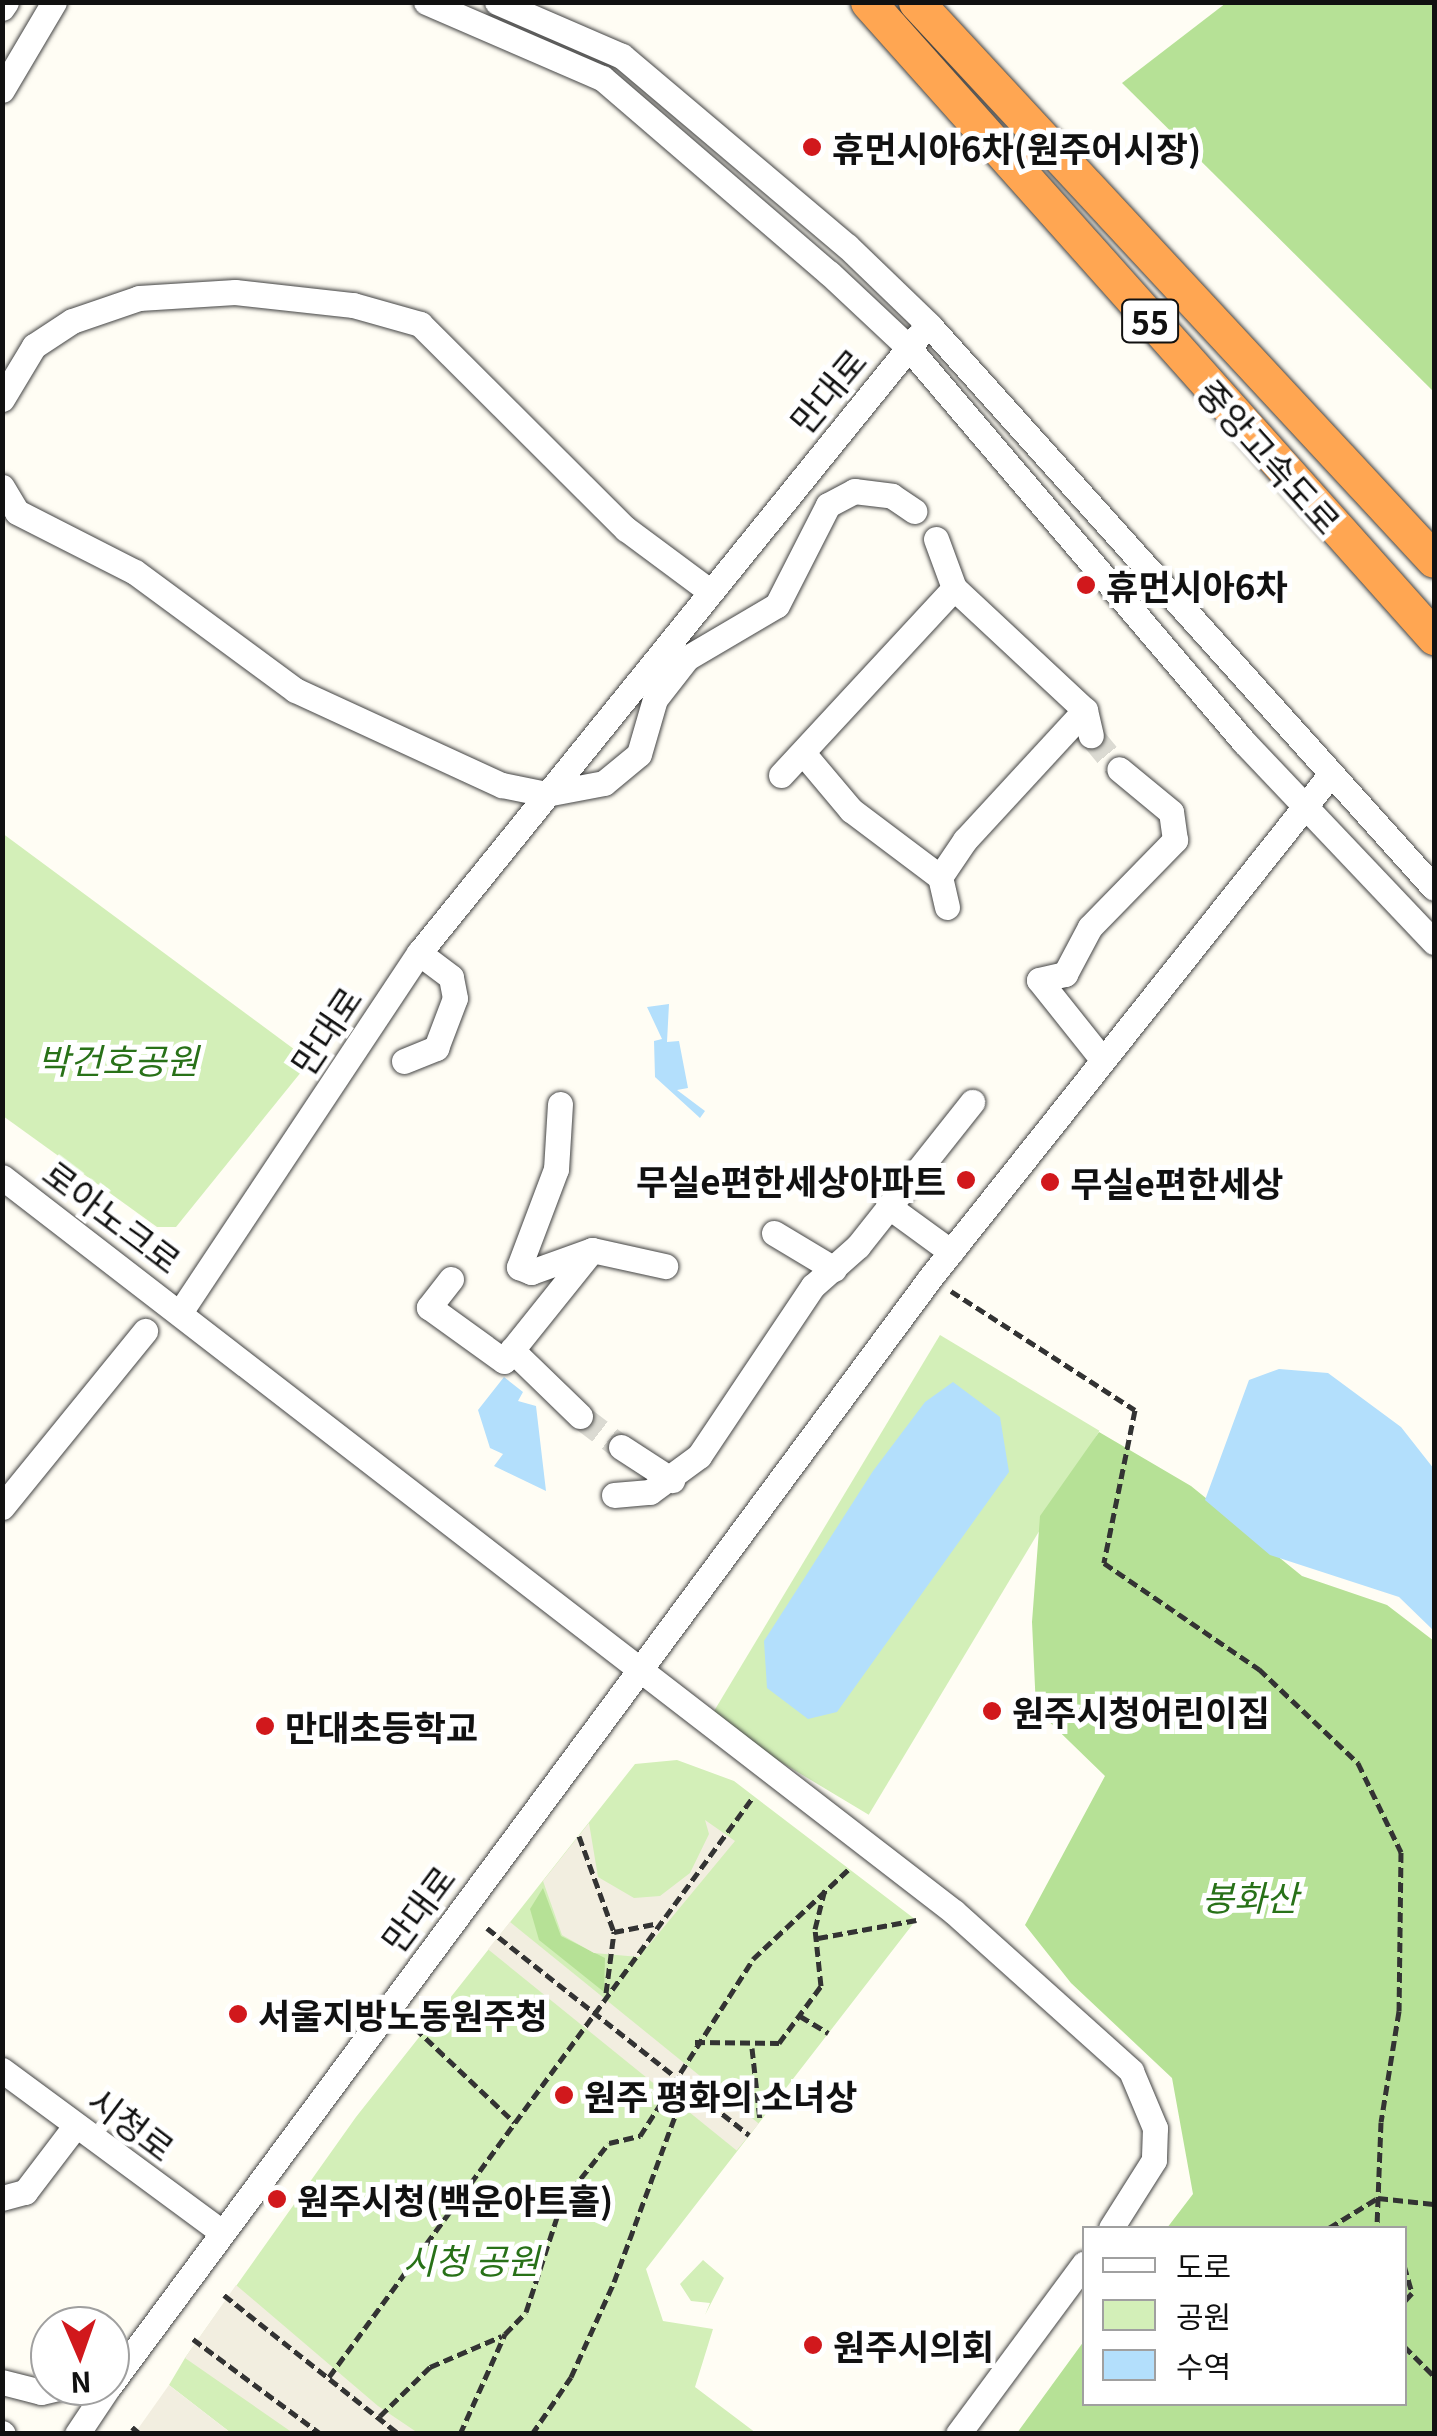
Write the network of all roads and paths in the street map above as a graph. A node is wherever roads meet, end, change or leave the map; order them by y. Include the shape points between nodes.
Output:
1 (54, 2) edge
2 (426, 2) edge
3 (497, 2) edge
4 (868, 2) edge
5 (916, 2) edge
6 (2, 90) edge
7 (929, 324) junction
8 (908, 347) junction
9 (2, 400) edge
10 (2, 487) edge
11 (914, 511) dead end
12 (936, 538) dead end
13 (1434, 560) edge
14 (954, 588) junction
15 (708, 590) junction
16 (1434, 638) edge
17 (803, 753) junction
18 (1119, 769) tunnel mouth
19 (781, 775) dead end
20 (1330, 775) junction
21 (546, 794) junction
22 (1302, 803) junction
23 (940, 877) junction
24 (1434, 888) edge
25 (947, 907) dead end
26 (1434, 942) edge
27 (419, 953) junction
28 (1102, 1059) junction
29 (404, 1061) dead end
30 (972, 1102) dead end
31 (560, 1104) dead end
32 (2, 1178) edge
33 (888, 1206) junction
34 (774, 1233) dead end
35 (592, 1250) junction
36 (951, 1252) junction
37 (665, 1266) dead end
38 (834, 1269) junction
39 (451, 1278) dead end
40 (930, 1278) junction
41 (180, 1311) junction
42 (145, 1331) dead end
43 (512, 1350) junction
44 (580, 1416) tunnel mouth
45 (621, 1447) tunnel mouth
46 (672, 1480) junction
47 (614, 1495) dead end
48 (2, 1507) edge
49 (639, 1668) junction
50 (753, 1797) dead end
51 (579, 1836) dead end
52 (848, 1869) dead end
53 (825, 1886) junction
54 (666, 1911) junction
55 (916, 1920) dead end
56 (487, 1928) dead end
57 (614, 1932) junction
58 (818, 1938) junction
59 (606, 1996) dead end
60 (800, 2016) junction
61 (416, 2028) dead end
62 (828, 2034) dead end
63 (694, 2042) junction
64 (752, 2048) junction
65 (2, 2070) edge
66 (673, 2075) junction
67 (760, 2121) dead end
68 (514, 2122) junction
69 (76, 2125) junction
70 (749, 2135) dead end
71 (2, 2198) edge
72 (1378, 2198) junction
73 (1434, 2204) edge
74 (1112, 2226) edge
75 (1332, 2226) edge
76 (1378, 2226) edge
77 (220, 2231) junction
78 (1082, 2267) edge
79 (1407, 2276) edge
80 (224, 2295) dead end
81 (1407, 2299) edge
82 (159, 2312) junction
83 (505, 2334) junction
84 (130, 2336) edge
85 (193, 2339) dead end
86 (1407, 2349) edge
87 (130, 2355) edge
88 (1434, 2376) edge
89 (329, 2378) junction
90 (2, 2382) edge
91 (30, 2389) edge
92 (96, 2406) edge
93 (379, 2417) junction
94 (132, 2428) dead end
95 (77, 2434) edge
96 (140, 2434) edge
97 (320, 2434) edge
98 (399, 2434) edge
99 (460, 2434) edge
100 (532, 2434) edge
101 (958, 2434) edge

1 - 6 street
2 - 8 street, 만대로 via 602,78
3 - 7 street via 622,56
4 - 16 highway, 중앙고속도로 / 55
5 - 13 highway, 중앙고속도로 / 55
7 - 8 street
7 - 20 street
8 - 15 street, 만대로
8 - 22 street, 만대로
9 - 15 street via 34,346 72,320 139,298 235,292 353,305 420,324 626,529
10 - 21 street via 17,512 135,572 295,690 502,785
11 - 21 street via 892,496 854,491 828,505 777,606 687,658 656,699 638,754 604,782
12 - 14 street
14 - 17 street
14 - 23 street via 1088,722
15 - 21 street, 만대로
17 - 19 street
17 - 23 street via 851,810
18 - 28 street via 1170,812 1175,840 1090,927 1065,974 1039,980 1086,1051
20 - 22 street
20 - 24 street
21 - 27 street, 만대로
22 - 26 street
22 - 28 street, 만대로
23 - 25 street
27 - 29 street via 451,977 455,998 436,1048
27 - 41 street, 만대로
28 - 36 street, 만대로
30 - 33 street
31 - 35 street via 556,1169 518,1267 530,1272
32 - 41 street, 로아노크로
33 - 36 street
33 - 38 street
34 - 38 street
35 - 37 street
35 - 43 street
36 - 40 street, 만대로
38 - 46 street via 812,1286 699,1456
39 - 43 street via 429,1308 504,1361
40 - 49 street, 만대로
40 - 72 path via 1135,1410 1104,1563 1259,1669 1358,1764 1402,1852 1399,2011
41 - 49 street
42 - 48 street
43 - 44 street
45 - 46 street
46 - 47 street via 635,1498
49 - 74 street via 954,1912 1131,2071 1155,2128 1154,2160
49 - 77 street, 만대로
50 - 54 path
51 - 57 path
52 - 53 path
53 - 58 path
53 - 63 path via 753,1959
54 - 57 path via 646,1931
54 - 68 path
55 - 58 path
56 - 66 path
57 - 59 path
58 - 60 path via 820,1986
60 - 62 path
60 - 64 path via 778,2043
61 - 68 path
63 - 64 path
63 - 66 path
64 - 67 path
65 - 69 street, 시청로
66 - 70 path
66 - 83 path via 640,2136 609,2143 562,2202 526,2312
66 - 100 path via 680,2103 614,2282 570,2377
68 - 89 path
69 - 71 street via 25,2192
69 - 77 street, 시청로
72 - 73 path
72 - 75 path
72 - 76 path
77 - 82 street, 만대로
78 - 101 street
79 - 81 path
80 - 89 path
82 - 84 street
82 - 87 street, 만대로
83 - 93 path via 430,2367
83 - 99 path
85 - 97 path
86 - 88 path
89 - 93 path
90 - 91 street
92 - 95 street, 만대로
93 - 98 path
94 - 96 path

